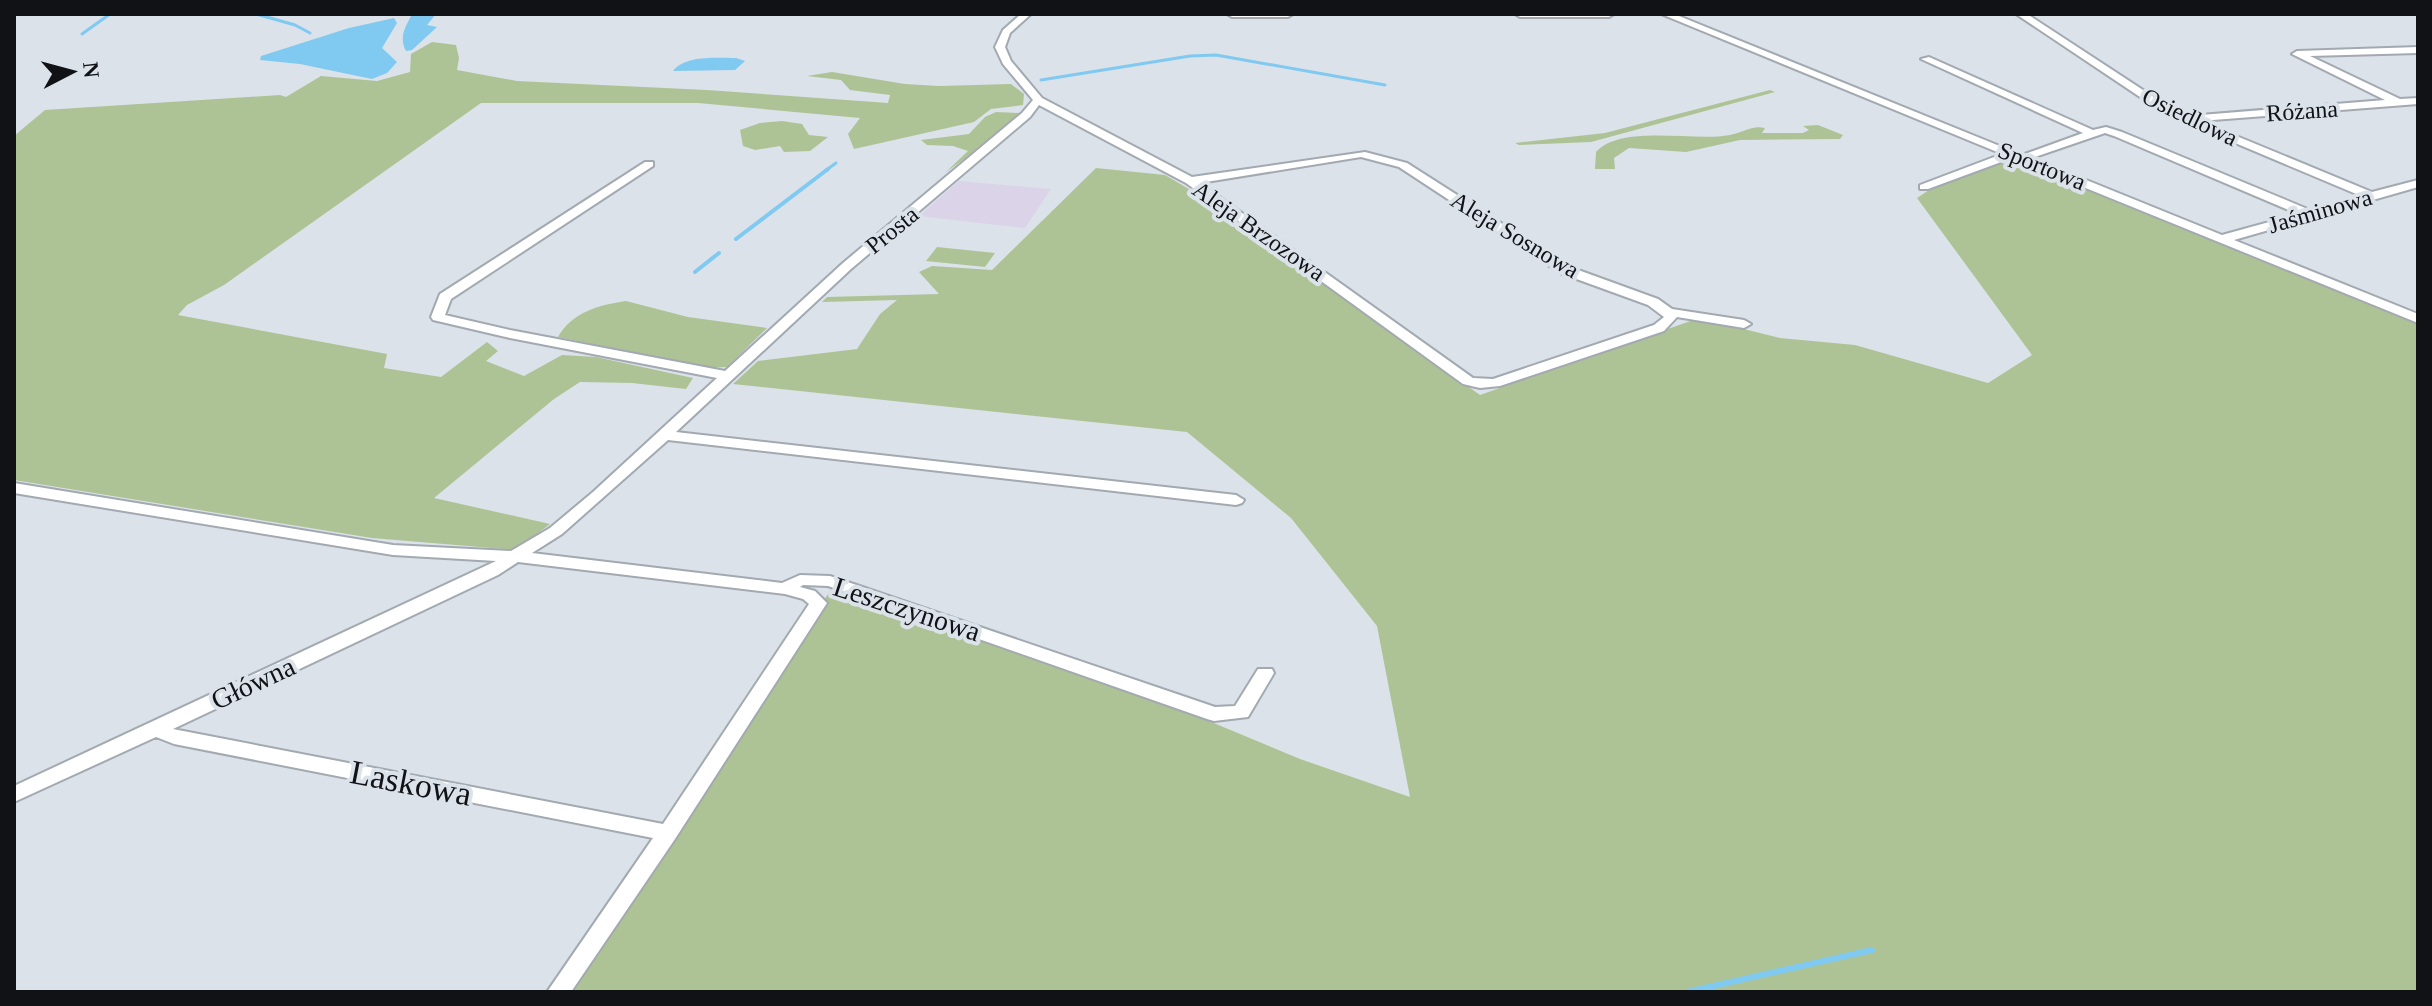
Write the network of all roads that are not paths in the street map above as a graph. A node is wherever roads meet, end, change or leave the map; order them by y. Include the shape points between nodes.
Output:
1 (1026, 14) edge
2 (1232, 14) edge
3 (1288, 14) edge
4 (1520, 14) edge
5 (1609, 14) edge
6 (1666, 14) edge
7 (2021, 14) edge
8 (2418, 50) edge
9 (1926, 59) dead end
10 (1038, 100) junction
11 (2418, 101) edge
12 (2398, 103) junction
13 (2186, 119) junction
14 (2092, 133) junction
15 (2018, 156) junction
16 (649, 164) dead end
17 (1190, 181) junction
18 (2418, 183) edge
19 (1924, 187) dead end
20 (2371, 196) junction
21 (2309, 214) junction
22 (2223, 239) junction
23 (1668, 312) junction
24 (2418, 319) edge
25 (1744, 324) dead end
26 (728, 376) junction
27 (665, 435) junction
28 (14, 488) edge
29 (1236, 500) dead end
30 (518, 557) junction
31 (492, 571) joint
32 (785, 589) junction
33 (1265, 673) dead end
34 (156, 729) junction
35 (14, 795) edge
36 (668, 833) junction
37 (558, 992) edge

1 - 10 street via 1006,32 1000,47 1005,61
2 - 3 street
4 - 5 street
6 - 15 street, Sportowa
7 - 13 street, Osiedlowa via 2125,85
8 - 12 street via 2297,54
9 - 14 street
10 - 17 street, Aleja Brzozowa
10 - 26 street, Prosta
11 - 12 street, Różana
12 - 13 street, Różana
13 - 20 street, Osiedlowa
14 - 15 street
14 - 21 street via 2118,134
15 - 19 street
15 - 22 street, Sportowa
16 - 26 street via 445,297 438,317
17 - 23 street, Aleja Sosnowa via 1361,154 1388,159 1565,270
17 - 23 street, Aleja Brzozowa via 1468,381 1495,383 1570,359 1659,328 1671,318
18 - 20 street, Jaśminowa
20 - 21 street, Jaśminowa
21 - 22 street, Jaśminowa
22 - 24 street, Sportowa
23 - 25 street, Aleja Sosnowa
26 - 27 street, Prosta
27 - 29 street
27 - 30 street, Prosta via 564,525
28 - 30 street, Leszczynowa via 393,550
30 - 31 street, Prosta
30 - 32 street, Leszczynowa
31 - 34 street, Główna
32 - 33 street, Leszczynowa via 800,580 830,581 1214,714 1241,712
32 - 36 street via 818,603
34 - 35 street, Główna
34 - 36 street, Laskowa via 174,737
36 - 37 street

